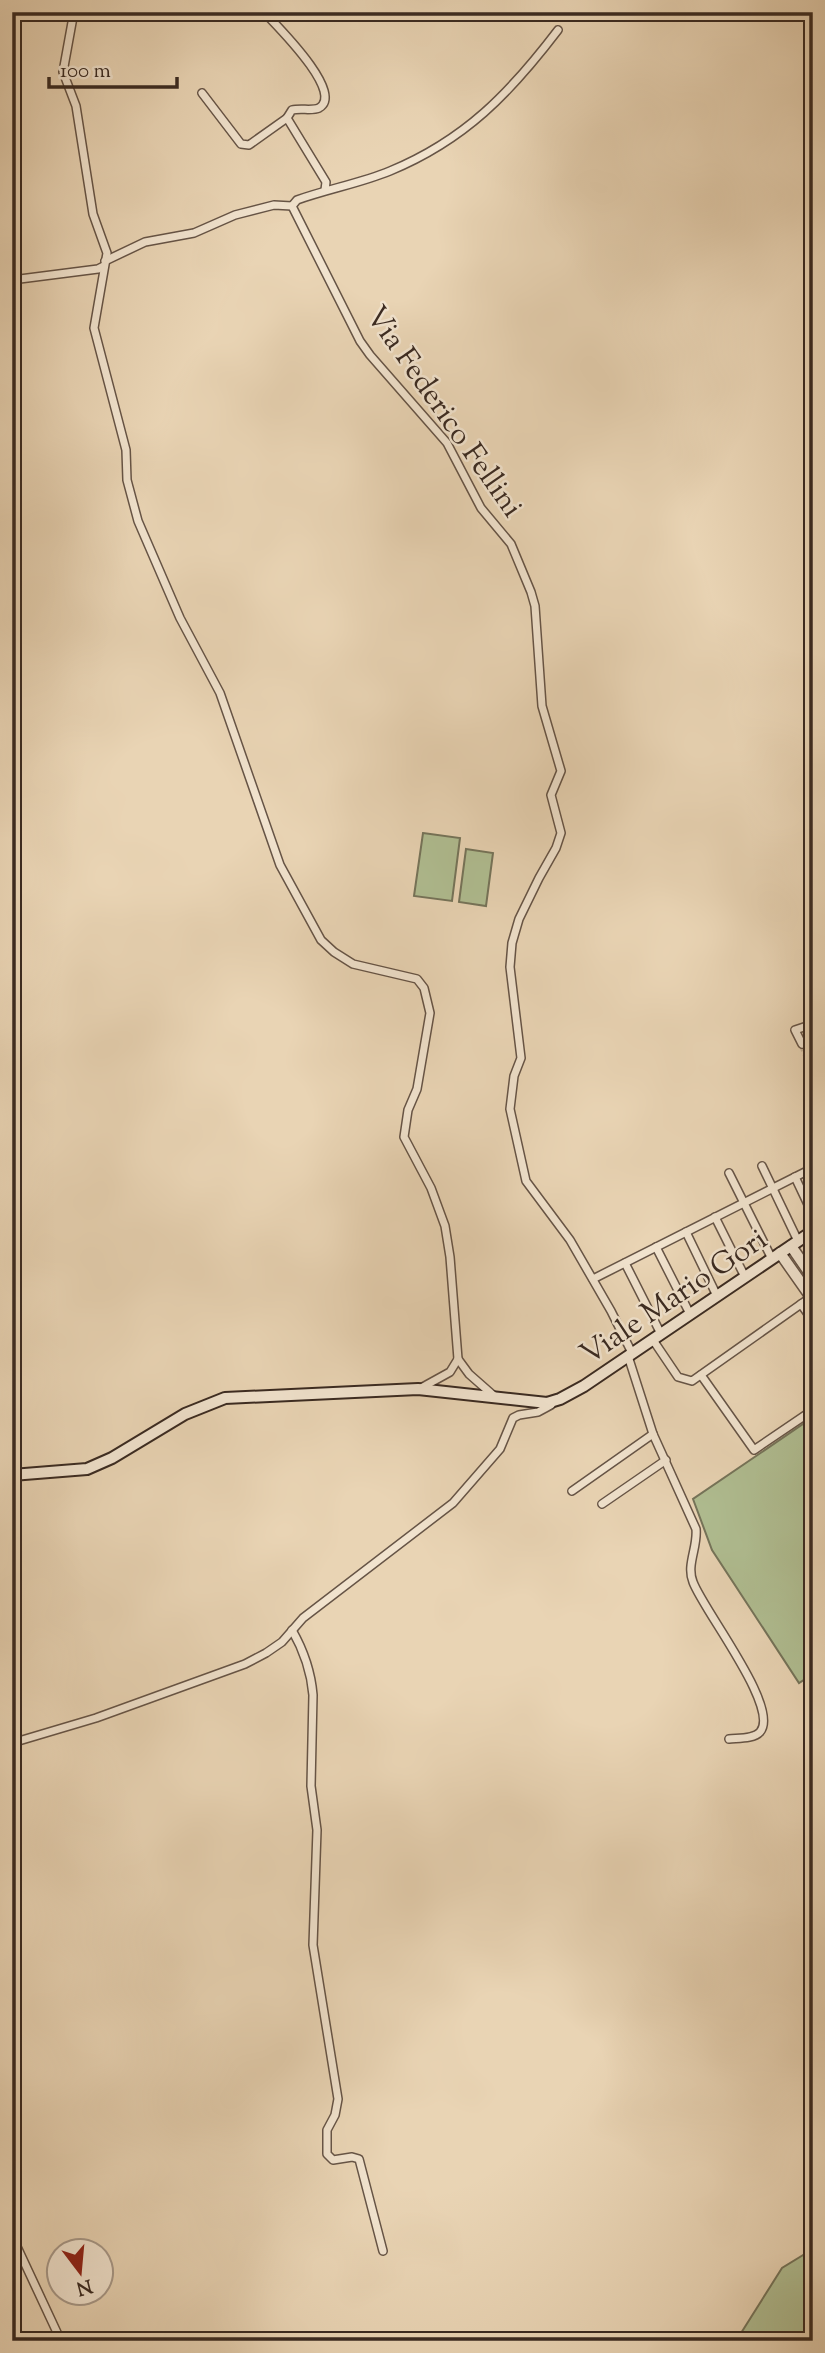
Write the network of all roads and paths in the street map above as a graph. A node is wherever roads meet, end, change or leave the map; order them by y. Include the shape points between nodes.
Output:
1 (76, 12) edge
2 (264, 12) edge
3 (558, 30) dead end
4 (202, 93) dead end
5 (287, 118) junction
6 (325, 190) junction
7 (292, 206) junction
8 (105, 263) junction
9 (12, 280) edge
10 (813, 1024) edge
11 (802, 1044) dead end
12 (762, 1166) dead end
13 (809, 1170) dead end
14 (729, 1173) dead end
15 (795, 1177) junction
16 (772, 1188) junction
17 (744, 1203) junction
18 (813, 1215) edge
19 (715, 1217) junction
20 (813, 1231) edge
21 (686, 1232) junction
22 (794, 1243) junction
23 (656, 1247) junction
24 (776, 1256) junction
25 (625, 1262) junction
26 (746, 1276) junction
27 (813, 1278) edge
28 (593, 1279) junction
29 (717, 1296) junction
30 (812, 1299) edge
31 (801, 1304) junction
32 (690, 1314) junction
33 (813, 1321) edge
34 (657, 1337) junction
35 (630, 1355) junction
36 (458, 1359) junction
37 (701, 1375) junction
38 (418, 1389) junction
39 (497, 1398) junction
40 (560, 1399) junction
41 (809, 1412) edge
42 (813, 1425) edge
43 (653, 1434) junction
44 (666, 1460) junction
45 (12, 1475) edge
46 (572, 1491) dead end
47 (602, 1504) dead end
48 (292, 1630) junction
49 (729, 1739) dead end
50 (12, 1744) edge
51 (12, 2236) edge
52 (383, 2251) dead end
53 (61, 2341) edge

1 - 8 street via 63,72 76,106 93,214 107,253
2 - 5 street via 314,69 325,99 318,108 292,110
3 - 6 street via 524,75 440,147 391,171
4 - 5 street via 241,144 249,145
5 - 6 street via 326,182
6 - 7 street
7 - 8 street via 274,205 194,233 145,242
7 - 28 street, Via Federico Fellini via 360,341 447,443 481,508 511,544 535,606 542,706 561,771 551,795 561,833 512,943 509,967 522,1058 514,1076 510,1109 526,1181
8 - 9 street via 98,269
8 - 36 street via 94,328 126,450 127,480 138,521 180,618 220,693 280,865 321,940 334,952 366,968 412,976 424,988 429,1013 404,1137 445,1226
10 - 11 street via 795,1030
12 - 16 street
13 - 15 street
14 - 17 street
15 - 16 street
15 - 18 street
16 - 17 street
16 - 22 street
17 - 19 street
17 - 24 street
19 - 21 street
19 - 26 street
20 - 22 main road, Viale Mario Gori
21 - 23 street
21 - 29 street
22 - 24 main road, Viale Mario Gori
22 - 27 street
23 - 25 street
23 - 32 street
24 - 26 main road, Viale Mario Gori
24 - 30 street
25 - 28 street
25 - 34 street
26 - 29 main road, Viale Mario Gori
28 - 35 street, Via Federico Fellini
29 - 32 main road, Viale Mario Gori
30 - 31 street
31 - 33 street
31 - 37 street
32 - 34 main road, Viale Mario Gori
34 - 35 main road, Viale Mario Gori
34 - 37 street via 678,1377 692,1381
35 - 40 main road, Viale Mario Gori
35 - 43 street, Via Federico Fellini
36 - 38 street via 450,1372
36 - 39 street
37 - 41 street via 754,1450
38 - 39 main road
38 - 45 main road via 225,1398 185,1414 87,1469
39 - 40 main road via 538,1404
40 - 48 street via 538,1412 513,1418 500,1448 453,1503
41 - 42 street
43 - 44 street, Via Federico Fellini
43 - 46 street
44 - 47 street
44 - 49 street, Via Federico Fellini via 696,1529 691,1572 697,1595 744,1668 764,1712 760,1732
48 - 50 street via 245,1664
48 - 52 street via 305,1656 313,1695 311,1786 317,1830 313,1945 338,2099 327,2130 327,2154 333,2160 359,2159
51 - 53 street

